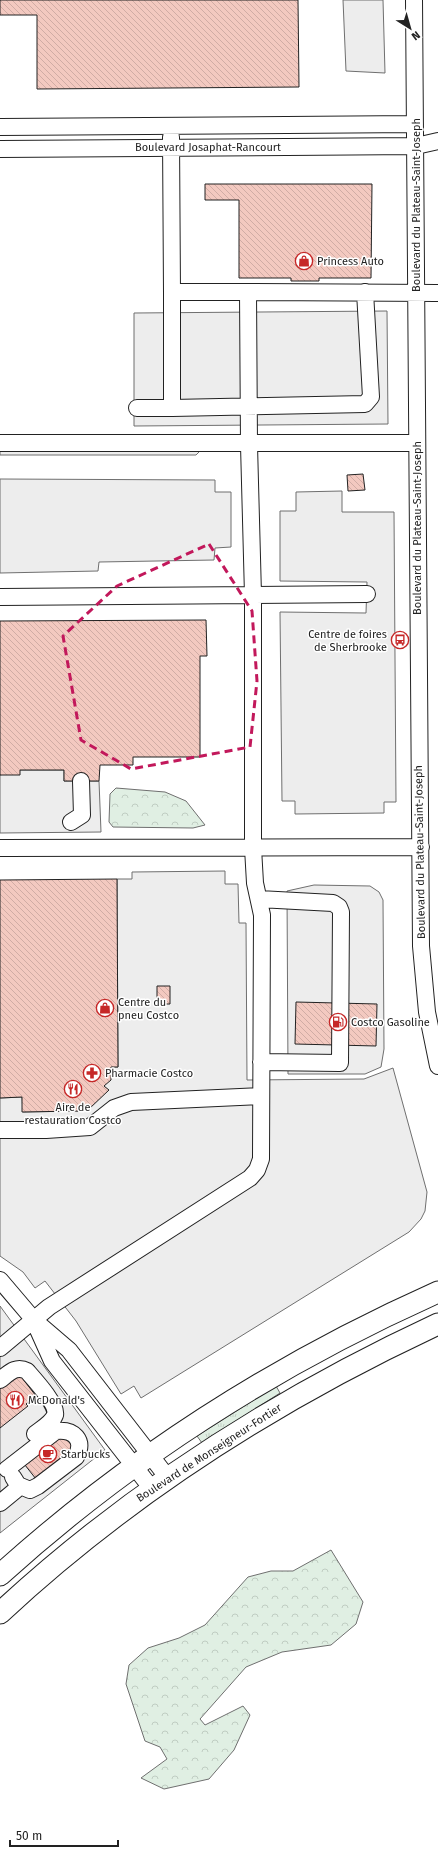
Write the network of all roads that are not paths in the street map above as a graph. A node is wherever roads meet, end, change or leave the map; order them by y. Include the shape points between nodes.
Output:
1 (414, 0) edge
2 (415, 124) junction
3 (0, 126) edge
4 (171, 126) junction
5 (438, 141) edge
6 (416, 146) junction
7 (171, 147) junction
8 (0, 149) edge
9 (172, 292) junction
10 (248, 292) junction
11 (365, 292) junction
12 (438, 293) edge
13 (416, 294) junction
14 (248, 406) junction
15 (137, 408) dead end
16 (172, 408) junction
17 (0, 443) edge
18 (417, 444) junction
19 (248, 445) junction
20 (367, 594) dead end
21 (253, 595) junction
22 (0, 597) edge
23 (81, 781) dead end
24 (71, 822) dead end
25 (420, 847) junction
26 (0, 848) edge
27 (253, 848) junction
28 (259, 899) junction
29 (437, 1061) edge
30 (261, 1062) junction
31 (261, 1096) junction
32 (0, 1130) edge
33 (0, 1280) edge
34 (438, 1292) edge
35 (34, 1320) junction
36 (438, 1324) edge
37 (0, 1348) edge
38 (0, 1380) edge
39 (143, 1461) junction
40 (2, 1464) edge
41 (160, 1484) junction
42 (18, 1486) junction
43 (0, 1502) edge
44 (0, 1575) edge
45 (0, 1613) edge

1 - 2 street, Boulevard du Plateau-Saint-Joseph
2 - 4 street, Boulevard Josaphat-Rancourt
2 - 5 street
2 - 6 street, Boulevard du Plateau-Saint-Joseph
3 - 4 street, Boulevard Josaphat-Rancourt
4 - 7 street
5 - 6 street, Boulevard Josaphat-Rancourt
6 - 7 street, Boulevard Josaphat-Rancourt
6 - 13 street, Boulevard du Plateau-Saint-Joseph
7 - 8 street, Boulevard Josaphat-Rancourt
7 - 9 street
9 - 10 street
9 - 16 street
10 - 11 street
10 - 14 street
11 - 13 street
11 - 14 street via 370,397 365,404
12 - 13 street
13 - 18 street, Boulevard du Plateau-Saint-Joseph
14 - 16 street
14 - 19 street
15 - 16 street
17 - 19 street
18 - 19 street
18 - 25 street, Boulevard du Plateau-Saint-Joseph
19 - 21 street
20 - 21 street
21 - 22 street
21 - 27 street
23 - 24 street via 82,815
25 - 27 street
25 - 29 street, Boulevard du Plateau-Saint-Joseph via 422,973 426,1012
26 - 27 street
27 - 28 street
28 - 30 street via 262,915
28 - 30 street via 333,903 341,912 340,1063
30 - 31 street
31 - 32 street via 131,1102 114,1108 90,1127
31 - 35 street via 261,1159 254,1174 67,1295
33 - 35 street
34 - 39 main road via 306,1358 212,1414
35 - 37 street
35 - 39 street via 68,1350
36 - 41 main road, Boulevard de Monseigneur-Fortier via 303,1393
38 - 40 street via 15,1369 21,1368 27,1371 55,1406 55,1414 51,1421
39 - 41 street
39 - 44 main road via 67,1519
40 - 42 street
40 - 42 street via 56,1431 69,1431 78,1440 80,1450 70,1462 30,1490
41 - 45 main road, Boulevard de Monseigneur-Fortier via 77,1546
42 - 43 street

